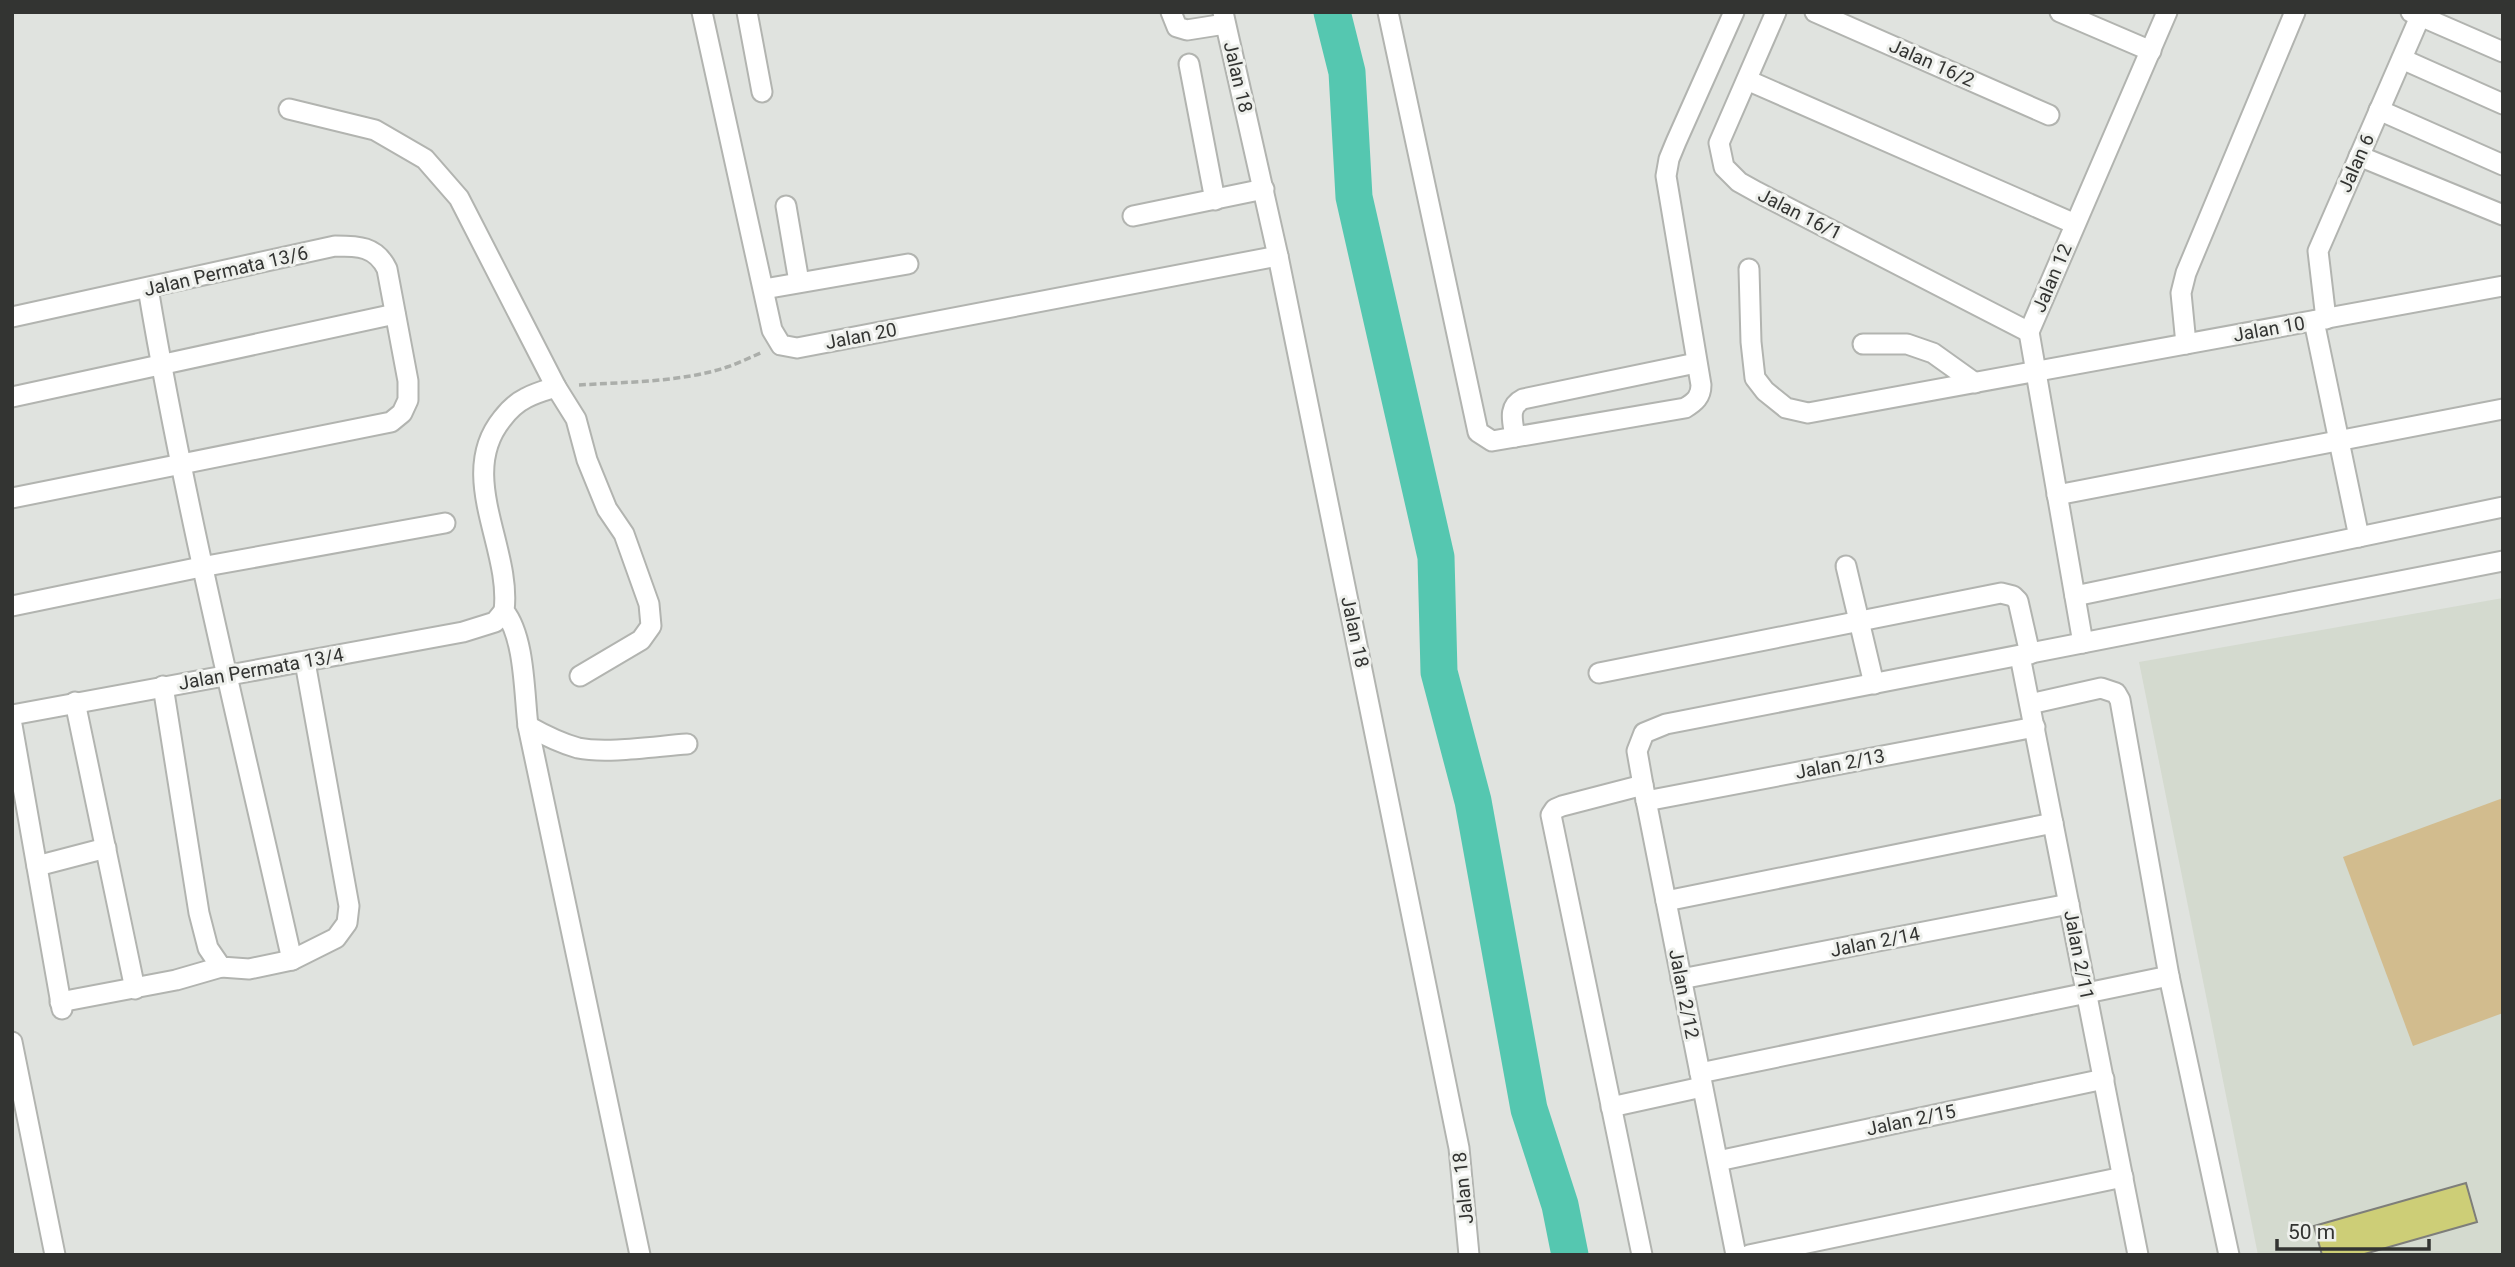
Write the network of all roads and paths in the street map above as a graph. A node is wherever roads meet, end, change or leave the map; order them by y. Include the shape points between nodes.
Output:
1 (702, 12) edge
2 (747, 12) edge
3 (1171, 12) edge
4 (1388, 12) edge
5 (1734, 12) edge
6 (1776, 12) edge
7 (1815, 12) edge
8 (2060, 12) edge
9 (2167, 12) edge
10 (2295, 12) edge
11 (2418, 14) edge
12 (1224, 18) edge
13 (2151, 51) junction
14 (2503, 52) edge
15 (2402, 59) junction
16 (1189, 64) dead end
17 (1747, 80) junction
18 (762, 92) dead end
19 (2503, 104) edge
20 (289, 109) dead end
21 (2379, 110) junction
22 (2049, 115) dead end
23 (2359, 156) junction
24 (2503, 165) edge
25 (1264, 189) junction
26 (1215, 200) junction
27 (786, 206) dead end
28 (2503, 215) edge
29 (1133, 216) dead end
30 (2075, 224) junction
31 (1278, 256) junction
32 (908, 264) dead end
33 (1749, 269) dead end
34 (799, 282) junction
35 (2503, 286) edge
36 (148, 288) junction
37 (764, 289) junction
38 (395, 314) junction
39 (12, 317) edge
40 (2320, 320) junction
41 (2029, 332) junction
42 (1863, 344) dead end
43 (2186, 344) junction
44 (781, 345) junction
45 (1696, 363) junction
46 (161, 365) junction
47 (2035, 371) junction
48 (1975, 383) junction
49 (556, 387) junction
50 (12, 397) edge
51 (2503, 409) edge
52 (1516, 437) junction
53 (2338, 441) junction
54 (182, 462) junction
55 (2057, 495) junction
56 (12, 498) edge
57 (2503, 507) edge
58 (445, 523) dead end
59 (2359, 537) junction
60 (2503, 561) edge
61 (201, 566) junction
62 (1846, 566) dead end
63 (2075, 596) junction
64 (12, 606) edge
65 (504, 611) junction
66 (1859, 621) junction
67 (2083, 643) junction
68 (2025, 655) junction
69 (305, 662) junction
70 (228, 674) junction
71 (1599, 674) dead end
72 (580, 676) dead end
73 (1874, 684) junction
74 (163, 686) junction
75 (75, 702) junction
76 (2030, 704) junction
77 (12, 715) edge
78 (12, 725) edge
79 (528, 726) junction
80 (2035, 727) junction
81 (687, 744) dead end
82 (1644, 793) junction
83 (2053, 823) junction
84 (106, 848) junction
85 (37, 866) junction
86 (1666, 901) junction
87 (2069, 904) junction
88 (292, 960) junction
89 (221, 967) junction
90 (2169, 976) junction
91 (1681, 979) junction
92 (135, 989) junction
93 (2087, 994) junction
94 (12, 1042) edge
95 (2104, 1079) junction
96 (1701, 1080) junction
97 (1611, 1107) junction
98 (1718, 1161) junction
99 (2123, 1177) junction
100 (55, 1255) edge
101 (640, 1255) edge
102 (1469, 1255) edge
103 (1642, 1255) edge
104 (1735, 1255) edge
105 (1749, 1255) edge
106 (2138, 1255) edge
107 (2229, 1255) edge

1 - 37 street
2 - 18 street
3 - 12 street via 1177,27 1187,30
4 - 52 street via 1478,432 1492,441
5 - 45 street via 1676,142 1666,176
6 - 17 street, Jalan 16/1
7 - 22 street, Jalan 16/2
8 - 13 street
9 - 13 street, Jalan 12
10 - 43 street via 2186,273 2181,293
11 - 14 street
11 - 15 street, Jalan 6
12 - 25 street, Jalan 18
13 - 30 street, Jalan 12
15 - 19 street
15 - 21 street, Jalan 6
16 - 26 street
17 - 30 street
17 - 41 street, Jalan 16/1 via 1719,143 1724,167 1739,182
20 - 49 street via 375,130 425,159 460,198
21 - 23 street, Jalan 6
21 - 24 street
23 - 28 street
23 - 40 street, Jalan 6 via 2318,251
25 - 26 street
25 - 31 street, Jalan 18
26 - 29 street
27 - 34 street
30 - 41 street, Jalan 12
31 - 44 street, Jalan 20 via 797,348
31 - 102 street, Jalan 18 via 1459,1148
32 - 34 street
33 - 48 street, Jalan 10 via 1755,379 1786,408 1808,413
34 - 37 street
35 - 40 street, Jalan 10
36 - 38 street, Jalan Permata 13/6 via 335,246 354,246 381,258
36 - 39 street, Jalan Permata 13/6
36 - 46 street
37 - 44 street via 772,330
38 - 46 street
38 - 54 street via 408,400 391,422
40 - 43 street, Jalan 10
40 - 53 street, Jalan 6
41 - 47 street, Jalan 12
42 - 48 street via 1907,344 1933,353
43 - 47 street, Jalan 10
44 - 49 path via 725,368 699,373
45 - 52 street via 1523,399 1513,408
45 - 52 street via 1701,392 1685,408
46 - 50 street
46 - 54 street
47 - 48 street, Jalan 10
47 - 55 street, Jalan 12
49 - 65 street via 525,398 509,410 486,445 483,487 505,581
49 - 72 street via 576,419 607,509 624,534 649,604 651,626 641,640
51 - 53 street
53 - 55 street
53 - 59 street, Jalan 6
54 - 56 street
54 - 61 street
55 - 63 street, Jalan 12
57 - 59 street
58 - 61 street
59 - 63 street
60 - 67 street
61 - 64 street
61 - 70 street
62 - 66 street
63 - 67 street, Jalan 12
65 - 69 street, Jalan Permata 13/4 via 495,622 473,629
65 - 79 street via 517,642
66 - 68 street, Jalan 2/11 via 2001,593 2018,601
66 - 71 street
66 - 73 street
67 - 68 street
68 - 73 street
68 - 76 street, Jalan 2/11
69 - 70 street, Jalan Permata 13/4
69 - 88 street via 349,906 347,923 336,938
70 - 74 street, Jalan Permata 13/4
70 - 88 street
73 - 82 street, Jalan 2/12 via 1665,724 1644,733 1637,751
74 - 75 street, Jalan Permata 13/4
74 - 89 street via 199,913 208,948
75 - 77 street, Jalan Permata 13/4
75 - 84 street
76 - 80 street, Jalan 2/11
76 - 90 street via 2101,688 2116,693
78 - 85 street
79 - 81 street via 552,739 596,750
79 - 101 street
80 - 82 street, Jalan 2/13
80 - 83 street, Jalan 2/11
82 - 86 street, Jalan 2/12
82 - 97 street, Jalan 2/13 via 1562,806 1551,815
83 - 86 street
83 - 87 street, Jalan 2/11
84 - 85 street
84 - 92 street
85 - 92 street via 61,1006
86 - 91 street, Jalan 2/12
87 - 91 street, Jalan 2/14
87 - 93 street, Jalan 2/11
88 - 89 street via 249,969
89 - 92 street
90 - 93 street
90 - 107 street
91 - 96 street, Jalan 2/12
93 - 95 street, Jalan 2/11
93 - 96 street
94 - 100 street
95 - 98 street, Jalan 2/15
95 - 99 street, Jalan 2/11
96 - 97 street
96 - 98 street, Jalan 2/12
97 - 103 street
98 - 104 street, Jalan 2/12
99 - 105 street
99 - 106 street, Jalan 2/11

